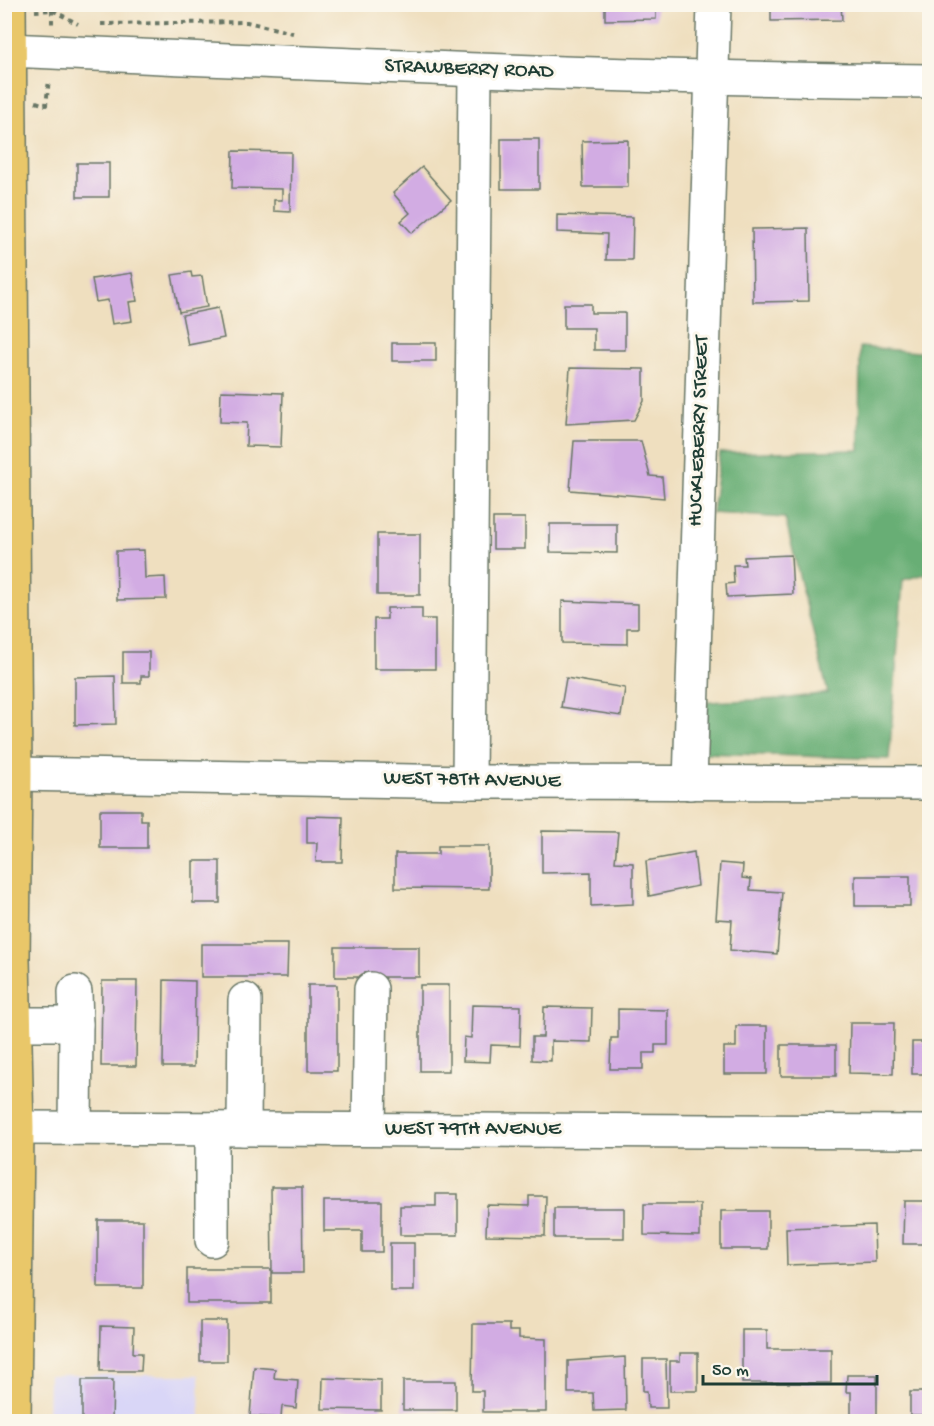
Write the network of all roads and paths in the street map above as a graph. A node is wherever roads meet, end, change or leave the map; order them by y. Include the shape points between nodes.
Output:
1 (9, 4) edge
2 (714, 4) edge
3 (9, 50) junction
4 (475, 71) junction
5 (711, 79) junction
6 (930, 81) edge
7 (15, 774) junction
8 (469, 782) junction
9 (690, 783) junction
10 (930, 783) edge
11 (9, 959) edge
12 (371, 989) dead end
13 (75, 992) dead end
14 (245, 1000) dead end
15 (14, 1024) junction
16 (76, 1024) junction
17 (16, 1128) junction
18 (75, 1128) junction
19 (212, 1129) junction
20 (244, 1129) junction
21 (369, 1129) junction
22 (930, 1132) edge
23 (212, 1240) dead end
24 (14, 1422) edge

1 - 3 main road
2 - 5 street, HUCKLEBERRY STREET
3 - 4 street, STRAWBERRY ROAD
3 - 7 main road
4 - 5 street, STRAWBERRY ROAD
4 - 8 street
5 - 6 street, STRAWBERRY ROAD
5 - 9 street, HUCKLEBERRY STREET
7 - 8 street, WEST 78TH AVENUE
7 - 11 main road
8 - 9 street, WEST 78TH AVENUE
9 - 10 street, WEST 78TH AVENUE
11 - 15 main road
12 - 21 street
13 - 16 street
14 - 20 street
15 - 16 street
15 - 17 main road
16 - 18 street
17 - 18 street, WEST 79TH AVENUE
17 - 24 main road
18 - 19 street, WEST 79TH AVENUE
19 - 20 street, WEST 79TH AVENUE
19 - 23 street
20 - 21 street, WEST 79TH AVENUE
21 - 22 street, WEST 79TH AVENUE

